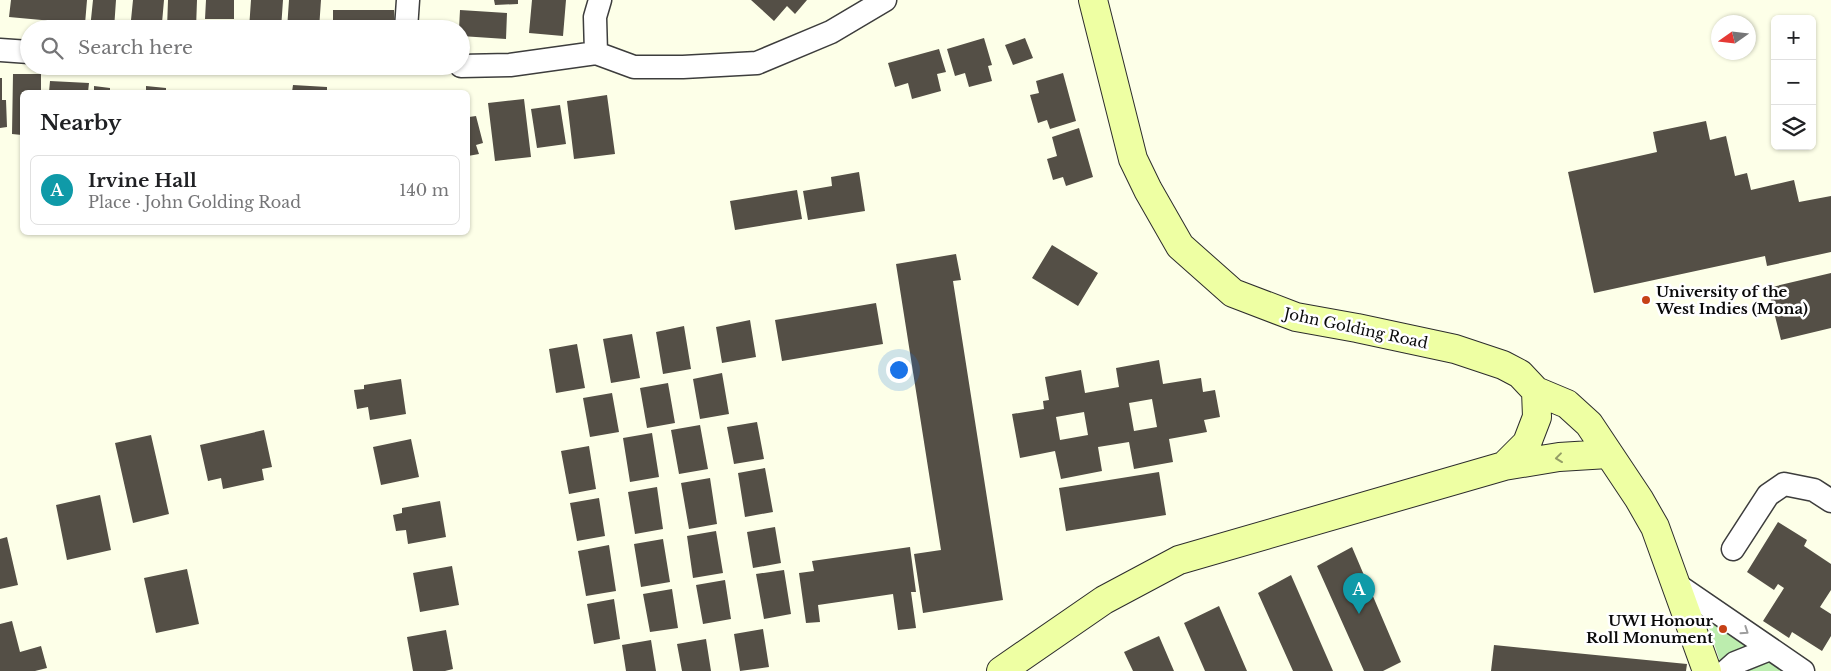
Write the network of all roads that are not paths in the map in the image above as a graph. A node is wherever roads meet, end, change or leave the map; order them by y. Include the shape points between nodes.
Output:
1 (408, 0) edge
2 (600, 0) edge
3 (885, 0) edge
4 (1093, 0) edge
5 (407, 20) edge
6 (0, 50) edge
7 (20, 51) edge
8 (596, 53) junction
9 (470, 66) edge
10 (1536, 392) junction
11 (1608, 454) junction
12 (1504, 466) junction
13 (1831, 501) edge
14 (1733, 549) dead end
15 (1676, 584) junction
16 (1770, 649) junction
17 (1795, 670) edge
18 (1001, 671) edge
19 (1707, 671) edge
20 (1726, 671) edge

1 - 5 street
2 - 8 street via 594,18
3 - 8 street via 831,32 757,63 634,67
4 - 10 street, John Golding Road via 1133,159 1180,246 1233,293 1296,317 1455,350 1503,365 1520,374
6 - 7 street
8 - 9 street via 510,65
10 - 11 street via 1567,404 1589,424
10 - 12 street via 1537,417 1527,443
11 -> 12 street via 1558,457
11 - 15 street via 1655,527
12 - 18 street via 1179,560 1104,600
13 - 14 street via 1814,490 1784,484 1768,495
15 -> 16 street
15 - 19 street
16 - 17 street
16 - 20 street via 1735,663

